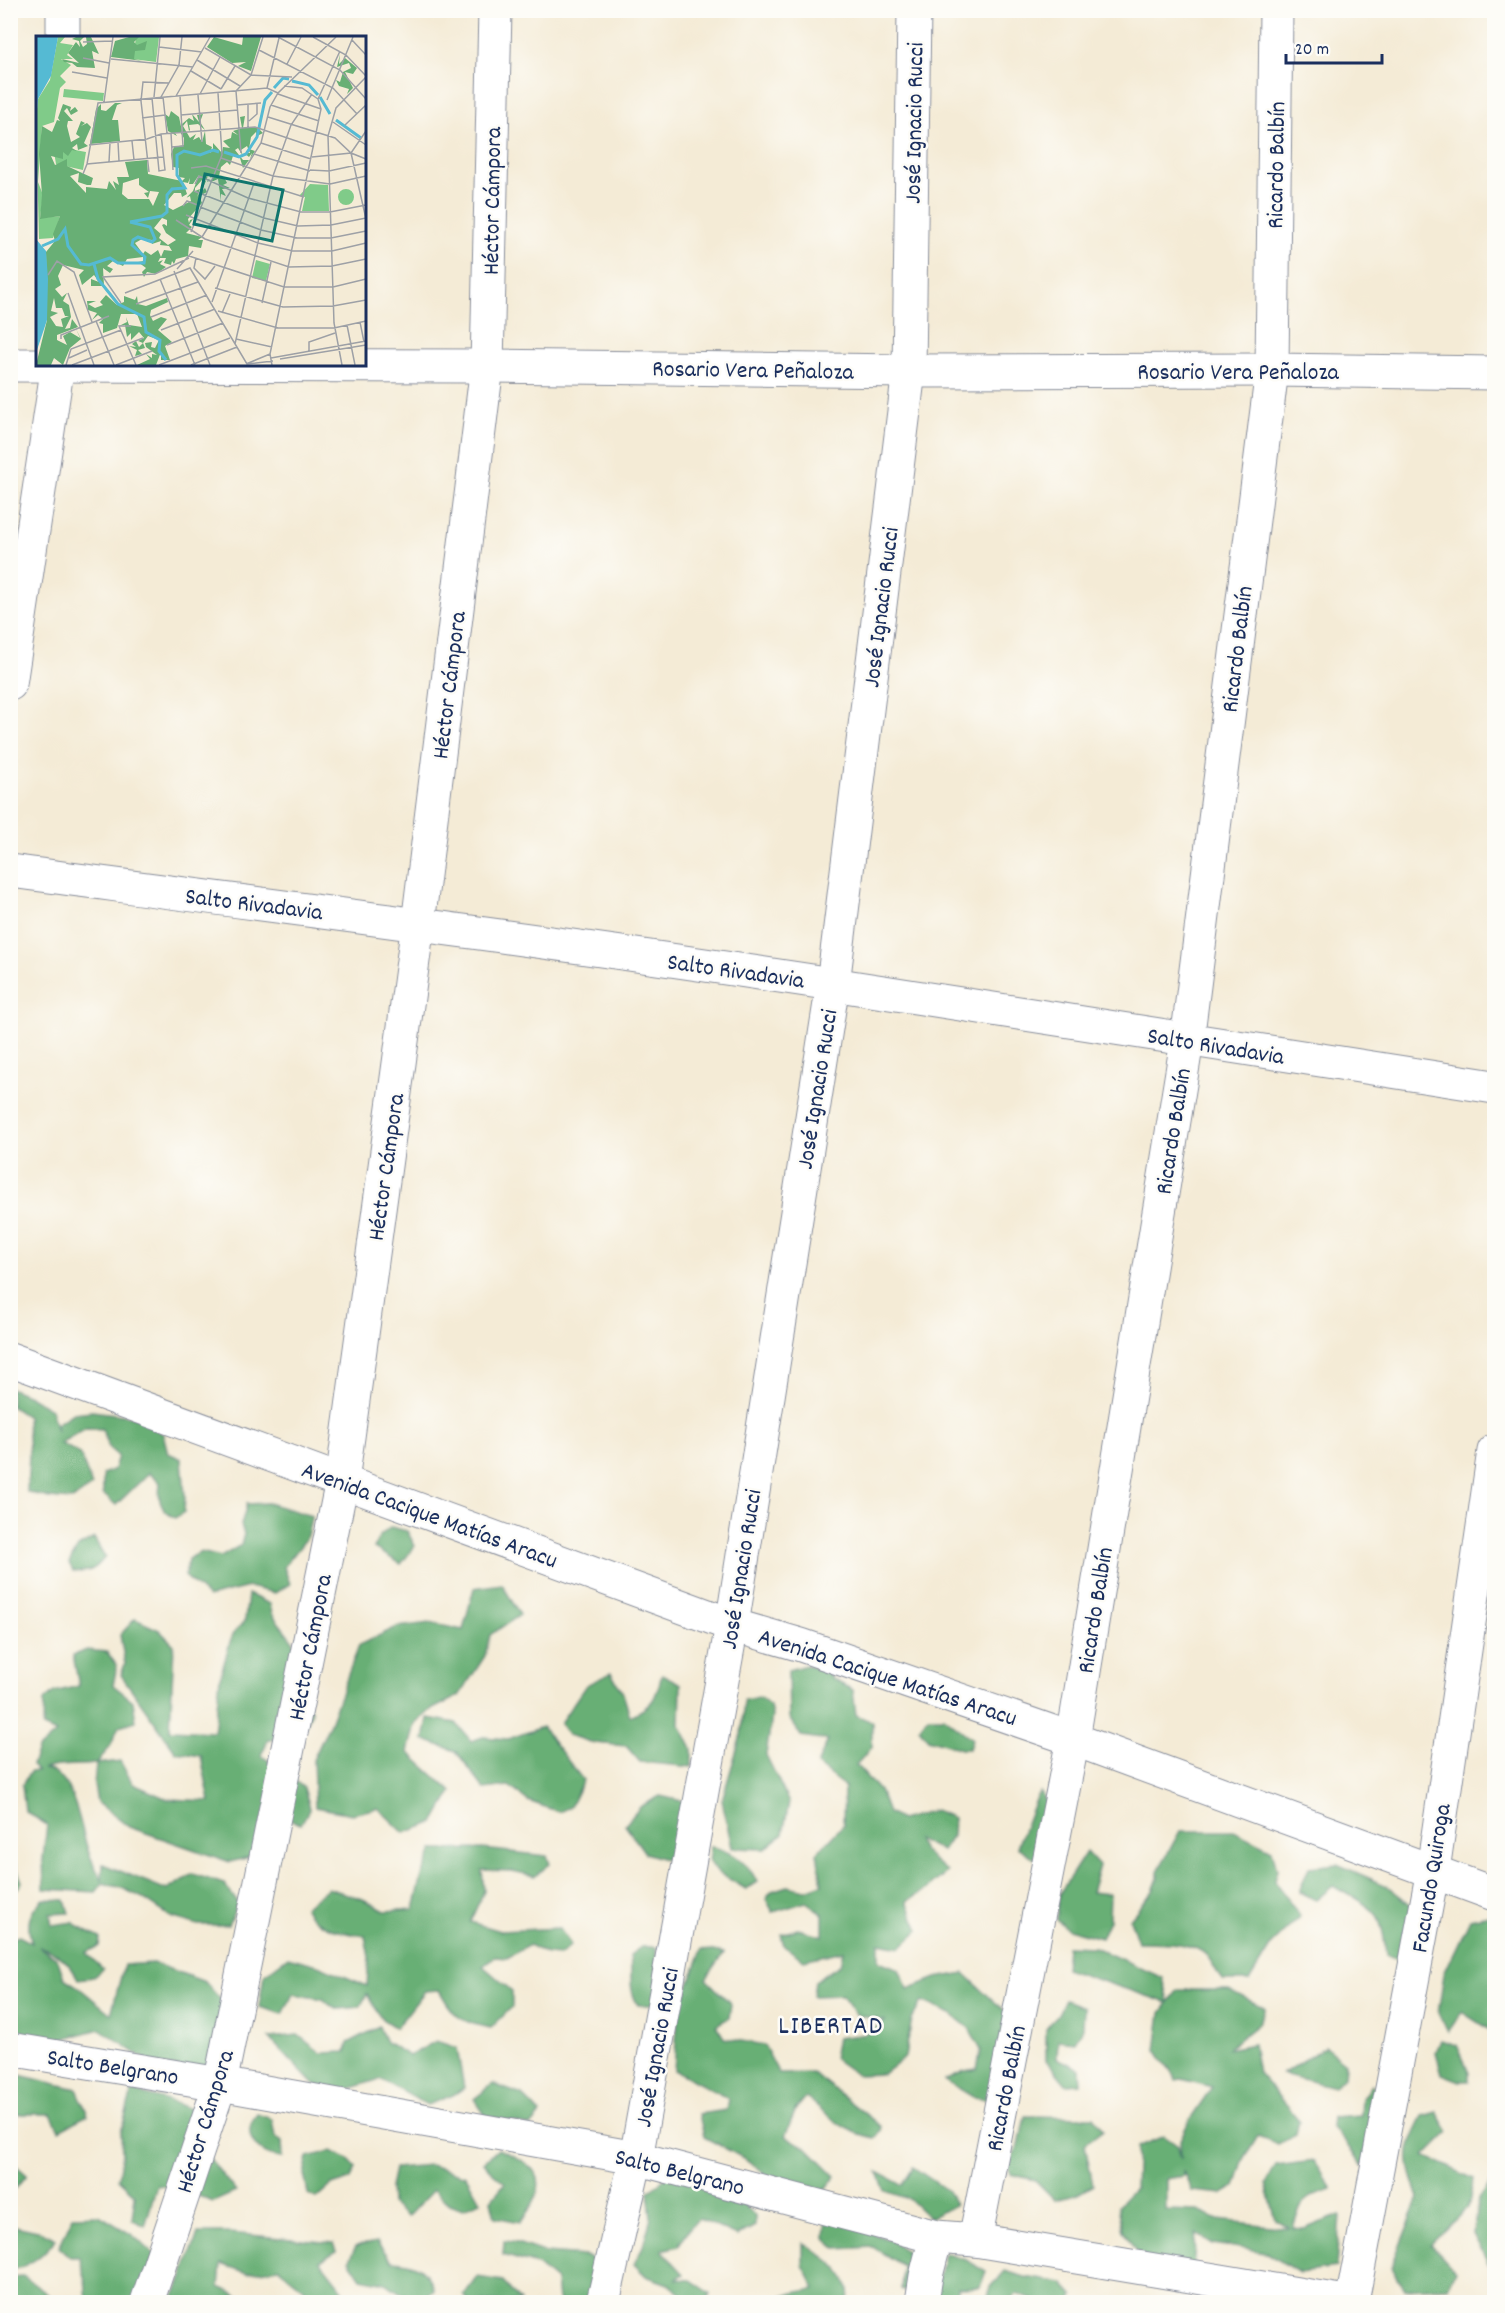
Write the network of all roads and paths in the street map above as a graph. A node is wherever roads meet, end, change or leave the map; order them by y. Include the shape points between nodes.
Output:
1 (63, 10) edge
2 (495, 10) edge
3 (914, 10) edge
4 (1276, 10) edge
5 (63, 36) edge
6 (10, 365) edge
7 (36, 365) edge
8 (58, 366) edge
9 (366, 366) edge
10 (487, 366) junction
11 (1272, 370) junction
12 (909, 371) junction
13 (1494, 374) edge
14 (10, 684) edge
15 (10, 871) edge
16 (418, 924) junction
17 (832, 984) junction
18 (1186, 1041) junction
19 (1494, 1087) edge
20 (10, 1359) edge
21 (1494, 1451) edge
22 (342, 1481) junction
23 (732, 1625) junction
24 (1073, 1739) junction
25 (1433, 1870) junction
26 (1494, 1894) edge
27 (10, 2049) edge
28 (220, 2084) junction
29 (636, 2158) junction
30 (936, 2237) junction
31 (975, 2240) junction
32 (147, 2302) edge
33 (603, 2302) edge
34 (922, 2302) edge
35 (1346, 2302) edge
36 (1352, 2302) edge

1 - 5 street
2 - 10 street, Héctor Cámpora
3 - 12 street, José Ignacio Rucci
4 - 11 street, Ricardo Balbín
6 - 7 street, Rosario Vera Peñaloza
8 - 14 street
9 - 10 street, Rosario Vera Peñaloza
10 - 12 street, Rosario Vera Peñaloza
10 - 16 street, Héctor Cámpora
11 - 12 street, Rosario Vera Peñaloza
11 - 13 street, Rosario Vera Peñaloza
11 - 18 street, Ricardo Balbín
12 - 17 street, José Ignacio Rucci
15 - 16 street, Salto Rivadavia
16 - 17 street, Salto Rivadavia
16 - 22 street, Héctor Cámpora
17 - 18 street, Salto Rivadavia
17 - 23 street, José Ignacio Rucci
18 - 19 street, Salto Rivadavia
18 - 24 street, Ricardo Balbín
20 - 22 street, Avenida Cacique Matías Aracu
21 - 25 street, Facundo Quiroga
22 - 23 street, Avenida Cacique Matías Aracu
22 - 28 street, Héctor Cámpora
23 - 24 street, Avenida Cacique Matías Aracu
23 - 29 street, José Ignacio Rucci
24 - 25 street, Avenida Cacique Matías Aracu
24 - 31 street, Ricardo Balbín
25 - 26 street, Avenida Cacique Matías Aracu
25 - 36 street, Facundo Quiroga
27 - 28 street, Salto Belgrano
28 - 29 street, Salto Belgrano
28 - 32 street, Héctor Cámpora
29 - 30 street, Salto Belgrano
29 - 33 street, José Ignacio Rucci
30 - 31 street, Salto Belgrano
30 - 34 street
31 - 35 street, Salto Belgrano

